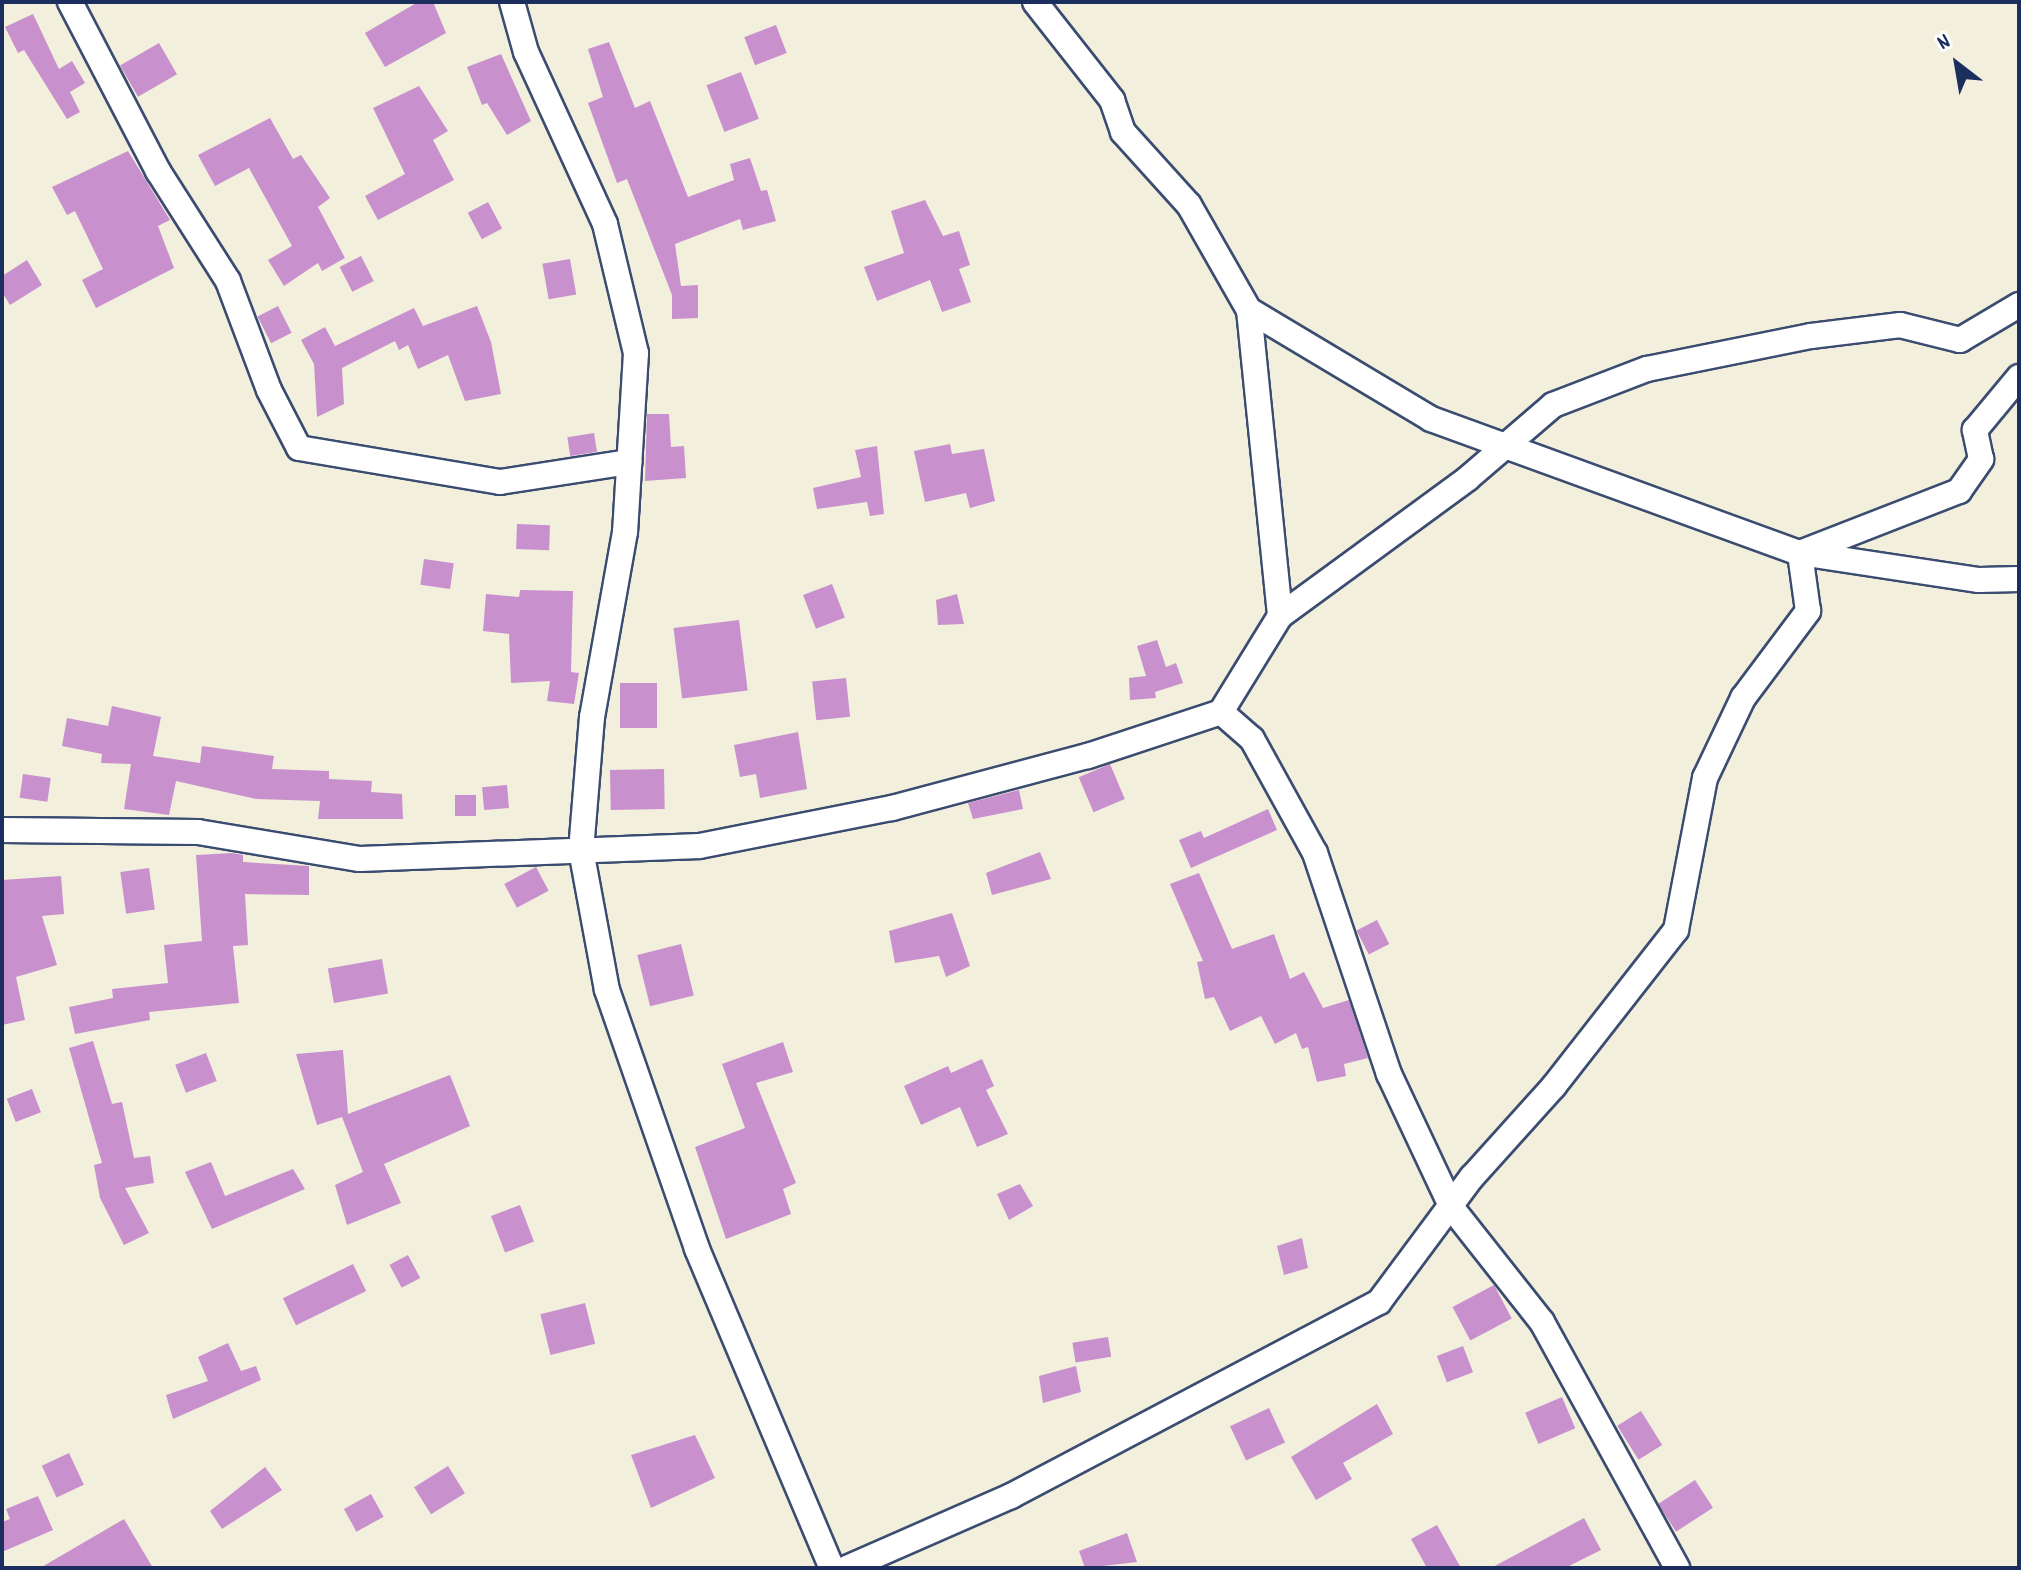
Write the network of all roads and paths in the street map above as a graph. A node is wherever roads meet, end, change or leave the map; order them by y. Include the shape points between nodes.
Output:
1 (70, 2) edge
2 (512, 2) edge
3 (1035, 2) edge
4 (2019, 305) edge
5 (1249, 310) junction
6 (2019, 377) edge
7 (1506, 446) junction
8 (629, 462) junction
9 (1800, 553) junction
10 (2019, 579) edge
11 (1280, 616) junction
12 (1221, 712) junction
13 (2, 830) edge
14 (581, 850) junction
15 (1452, 1208) junction
16 (832, 1568) edge
17 (847, 1568) edge
18 (1677, 1568) edge

1 - 8 street via 158,171 228,281 269,390 299,448 500,482
2 - 8 street via 526,52 605,224 636,353
3 - 5 street via 1112,100 1123,132 1189,205
4 - 7 street via 1960,340 1900,325 1811,336 1647,369 1553,405
5 - 7 street via 1431,419
5 - 11 street
6 - 9 street via 1975,430 1981,459 1959,491
7 - 9 street
7 - 11 street
8 - 14 street via 625,532 592,717
9 - 10 street via 1979,580
9 - 15 street via 1808,611 1743,698 1705,778 1676,930
11 - 12 street
12 - 14 street via 1088,756 892,808 700,846
12 - 15 street via 1252,739 1315,853 1389,1074
13 - 14 street via 198,832 360,859
14 - 16 street via 607,990 697,1249
15 - 17 street via 1379,1302 1011,1496
15 - 18 street via 1542,1322

